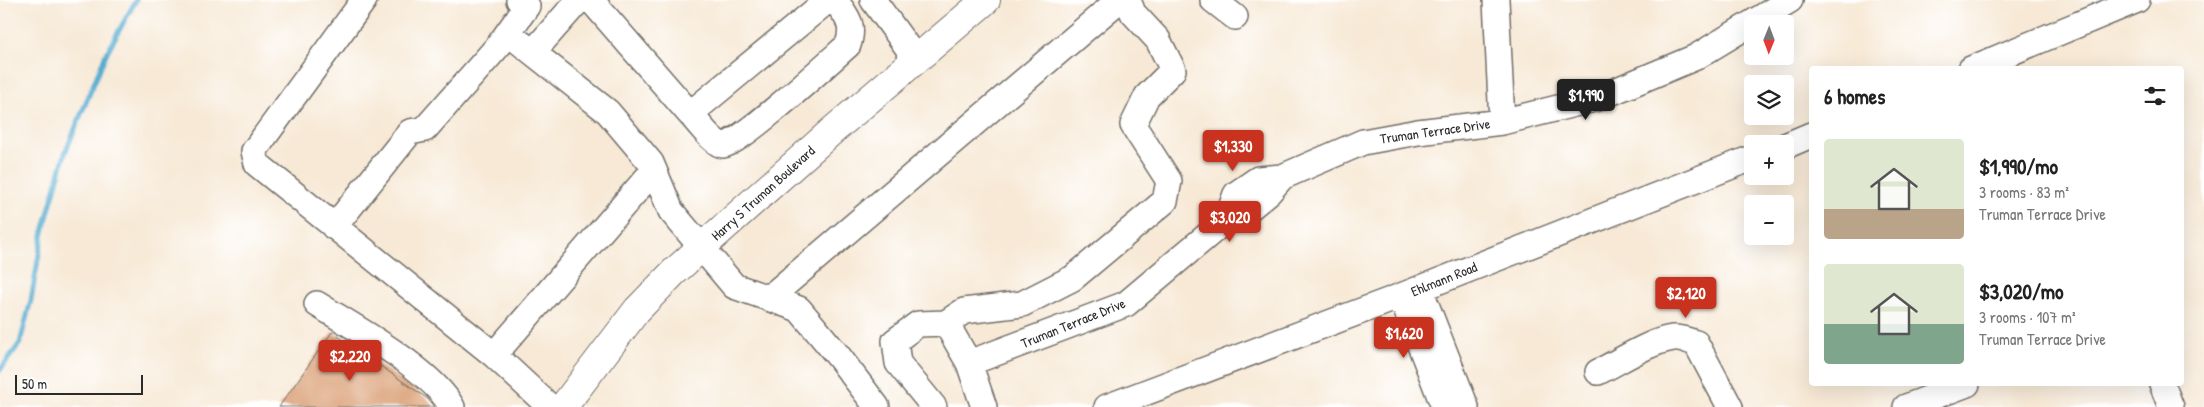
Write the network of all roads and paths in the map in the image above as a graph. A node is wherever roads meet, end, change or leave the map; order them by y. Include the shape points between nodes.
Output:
1 (364, 0) edge
2 (519, 0) edge
3 (579, 0) edge
4 (591, 0) edge
5 (828, 0) edge
6 (835, 0) edge
7 (873, 0) edge
8 (986, 0) edge
9 (1119, 0) edge
10 (1128, 0) edge
11 (1213, 0) edge
12 (1496, 0) edge
13 (1790, 0) edge
14 (2138, 0) edge
15 (1234, 17) dead end
16 (508, 33) junction
17 (533, 52) junction
18 (916, 59) junction
19 (1978, 66) edge
20 (690, 114) junction
21 (1502, 122) junction
22 (1809, 136) edge
23 (1794, 142) edge
24 (1744, 161) edge
25 (654, 170) junction
26 (334, 226) junction
27 (702, 247) junction
28 (1410, 292) junction
29 (769, 298) junction
30 (317, 304) dead end
31 (946, 323) junction
32 (494, 355) junction
33 (969, 363) junction
34 (1598, 372) dead end
35 (1962, 386) edge
36 (2163, 386) edge
37 (452, 407) edge
38 (550, 407) edge
39 (564, 407) edge
40 (877, 407) edge
41 (934, 407) edge
42 (984, 407) edge
43 (1107, 407) edge
44 (1444, 407) edge
45 (1466, 407) edge
46 (1730, 407) edge
47 (1906, 407) edge
48 (2171, 407) edge

1 - 26 street via 254,151 257,164
2 - 16 street via 527,6
3 - 17 street
4 - 20 street
5 - 20 street
6 - 20 street via 849,20 852,32 848,46 756,125 723,145 716,142
7 - 18 street
8 - 18 main road, Harry S Truman Boulevard
9 - 29 street
10 - 31 street via 1133,13 1158,40 1173,70 1147,96 1133,125 1169,181 1165,201 1073,278 1022,304 964,311
11 - 15 street
12 - 21 street, Truman Terrace Drive
13 - 21 street, Truman Terrace Drive via 1696,57 1598,98
14 - 19 street
16 - 17 street
16 - 26 street via 425,129 410,132
17 - 25 street via 608,112
18 - 27 main road, Harry S Truman Boulevard
21 - 33 street, Truman Terrace Drive via 1363,142 1282,177 1245,212 1227,220 1126,304
22 - 23 street
24 - 28 street, Ehlmann Road
25 - 27 street via 671,211
25 - 32 street
26 - 32 street
27 - 29 street via 734,286
27 - 39 main road, Harry S Truman Boulevard via 637,310
28 - 43 street, Ehlmann Road
28 - 44 street
28 - 45 street
29 - 40 street via 799,309
30 - 37 street via 416,368
31 - 33 street
31 - 41 street via 918,324 895,340 898,363
32 - 38 street
33 - 42 street
34 - 46 street via 1652,345 1673,338 1685,339 1696,344
35 - 47 street
36 - 48 street

